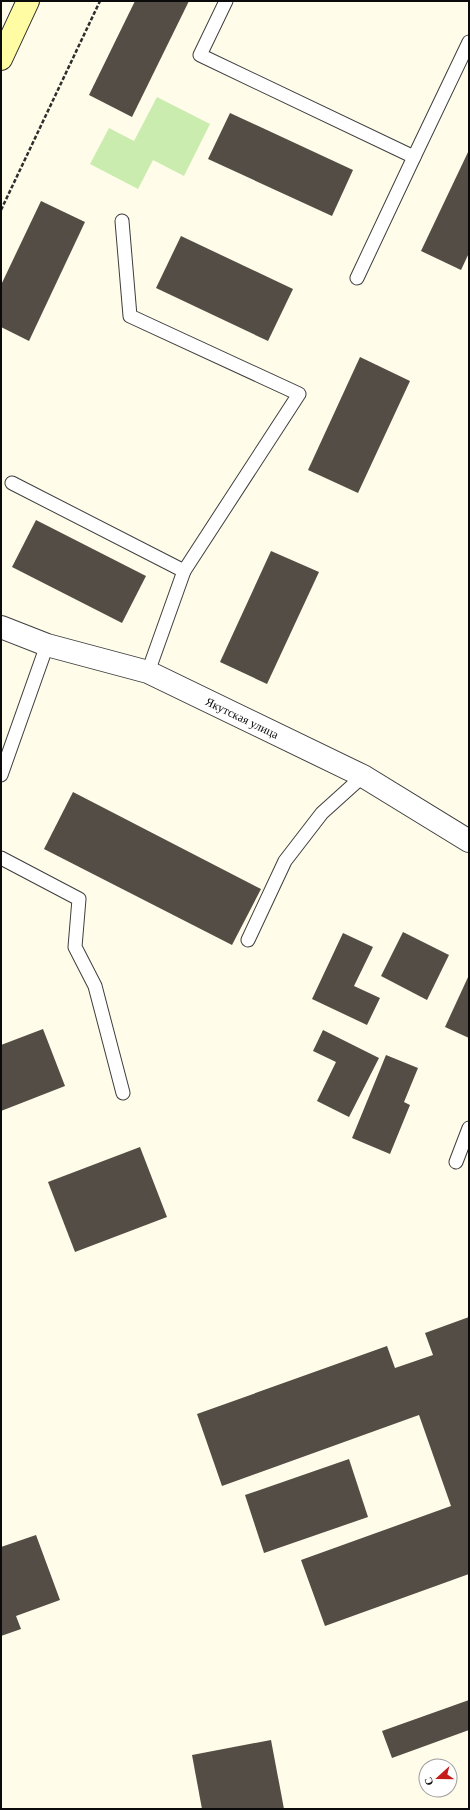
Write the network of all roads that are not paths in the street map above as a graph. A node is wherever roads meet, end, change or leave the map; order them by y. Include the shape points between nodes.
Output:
1 (28, 1) edge
2 (226, 1) edge
3 (469, 42) edge
4 (1, 59) edge
5 (414, 157) junction
6 (122, 221) dead end
7 (357, 278) dead end
8 (12, 483) dead end
9 (184, 571) junction
10 (1, 627) edge
11 (47, 645) junction
12 (148, 672) junction
13 (1, 775) edge
14 (363, 776) junction
15 (469, 841) edge
16 (1, 858) edge
17 (248, 940) dead end
18 (123, 1093) dead end
19 (469, 1128) edge
20 (456, 1162) dead end

1 - 4 street
2 - 5 lane via 200,55
3 - 5 lane
5 - 7 lane
6 - 9 lane via 130,316 299,394
8 - 9 lane
9 - 12 lane
10 - 11 street, Якутская улица
11 - 12 street, Якутская улица
11 - 13 lane
12 - 14 street, Якутская улица
14 - 15 street, Якутская улица
14 - 17 lane via 322,813 284,860
16 - 18 lane via 79,899 75,947 95,986
19 - 20 lane

